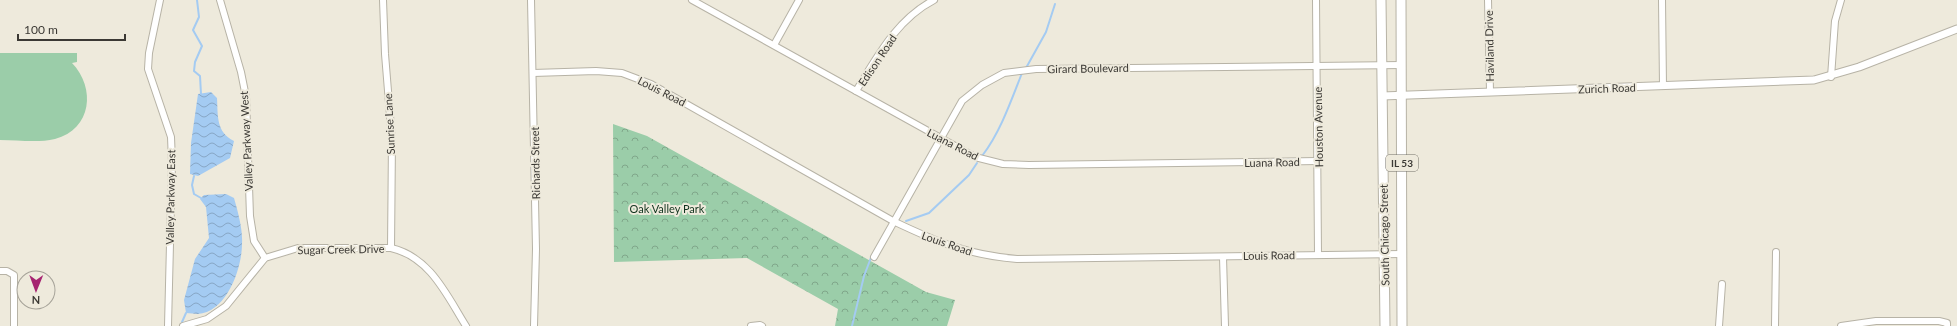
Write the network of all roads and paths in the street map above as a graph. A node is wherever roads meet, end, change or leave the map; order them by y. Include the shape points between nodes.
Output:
1 (160, 0) edge
2 (220, 0) edge
3 (383, 0) edge
4 (531, 0) edge
5 (692, 0) edge
6 (799, 0) edge
7 (934, 0) edge
8 (1316, 0) edge
9 (1381, 0) edge
10 (1401, 0) edge
11 (1488, 0) edge
12 (1662, 0) edge
13 (1841, 0) edge
14 (1957, 29) edge
15 (774, 45) junction
16 (1317, 65) junction
17 (1382, 65) junction
18 (1402, 65) junction
19 (533, 73) junction
20 (1831, 76) junction
21 (1663, 86) junction
22 (856, 91) junction
23 (1490, 91) junction
24 (1402, 95) junction
25 (1382, 96) junction
26 (940, 139) junction
27 (1318, 161) junction
28 (893, 221) junction
29 (391, 248) junction
30 (1776, 252) dead end
31 (1318, 254) junction
32 (1384, 254) junction
33 (1402, 254) junction
34 (1223, 256) junction
35 (874, 257) dead end
36 (265, 258) junction
37 (0, 271) edge
38 (1722, 284) dead end
39 (1947, 325) edge
40 (14, 326) edge
41 (168, 326) edge
42 (183, 326) edge
43 (466, 326) edge
44 (534, 326) edge
45 (751, 326) edge
46 (762, 326) edge
47 (1225, 326) edge
48 (1384, 326) edge
49 (1402, 326) edge
50 (1719, 326) edge
51 (1775, 326) edge
52 (1841, 326) edge

1 - 41 street, Valley Parkway East via 148,69 171,137
2 - 36 street, Valley Parkway West via 246,96 250,216 254,241
3 - 29 street, Sunrise Lane via 384,54 392,140
4 - 19 street, Richards Street
5 - 15 street, Luana Road
6 - 15 street
7 - 22 street, Edison Road via 904,22 884,45
8 - 16 street, Houston Avenue
9 - 17 main road, South Chicago Street / IL 53
10 - 18 main road, South Chicago Street / IL 53
11 - 23 street, Haviland Drive
12 - 21 street
13 - 20 street via 1835,21
14 - 20 street, Zurich Road
15 - 22 street, Luana Road
16 - 17 street, Girard Boulevard
16 - 26 street, Girard Boulevard via 1036,69 1004,73 982,85 962,101
16 - 27 street, Houston Avenue
17 - 18 street, Girard Boulevard
17 - 25 main road, South Chicago Street / IL 53
18 - 24 main road, South Chicago Street / IL 53
19 - 28 street, Louis Road via 622,73 651,84
19 - 44 street, Richards Street via 536,249
20 - 21 street, Zurich Road via 1797,82
21 - 23 street, Zurich Road
22 - 26 street, Luana Road
23 - 24 street, Zurich Road
24 - 25 street, Zurich Road
24 - 33 main road, South Chicago Street / IL 53
25 - 32 main road, South Chicago Street / IL 53
26 - 27 street, Luana Road via 974,157 1003,164
26 - 28 street, Girard Boulevard
27 - 31 street, Houston Avenue
28 - 34 street, Louis Road via 943,244 988,256 1017,259
28 - 35 street, Girard Boulevard
29 - 36 street, Sugar Creek Drive via 298,248
29 - 43 street, Sugar Creek Drive via 404,251 420,261 438,280
30 - 51 street
31 - 32 street, Louis Road
31 - 34 street, Louis Road
32 - 33 street, Louis Road
32 - 48 main road, South Chicago Street / IL 53
33 - 49 main road, South Chicago Street / IL 53
34 - 47 street
36 - 42 street via 226,306 207,319
37 - 40 street via 14,275
38 - 50 street
39 - 52 street via 1939,321 1876,321
45 - 46 street

